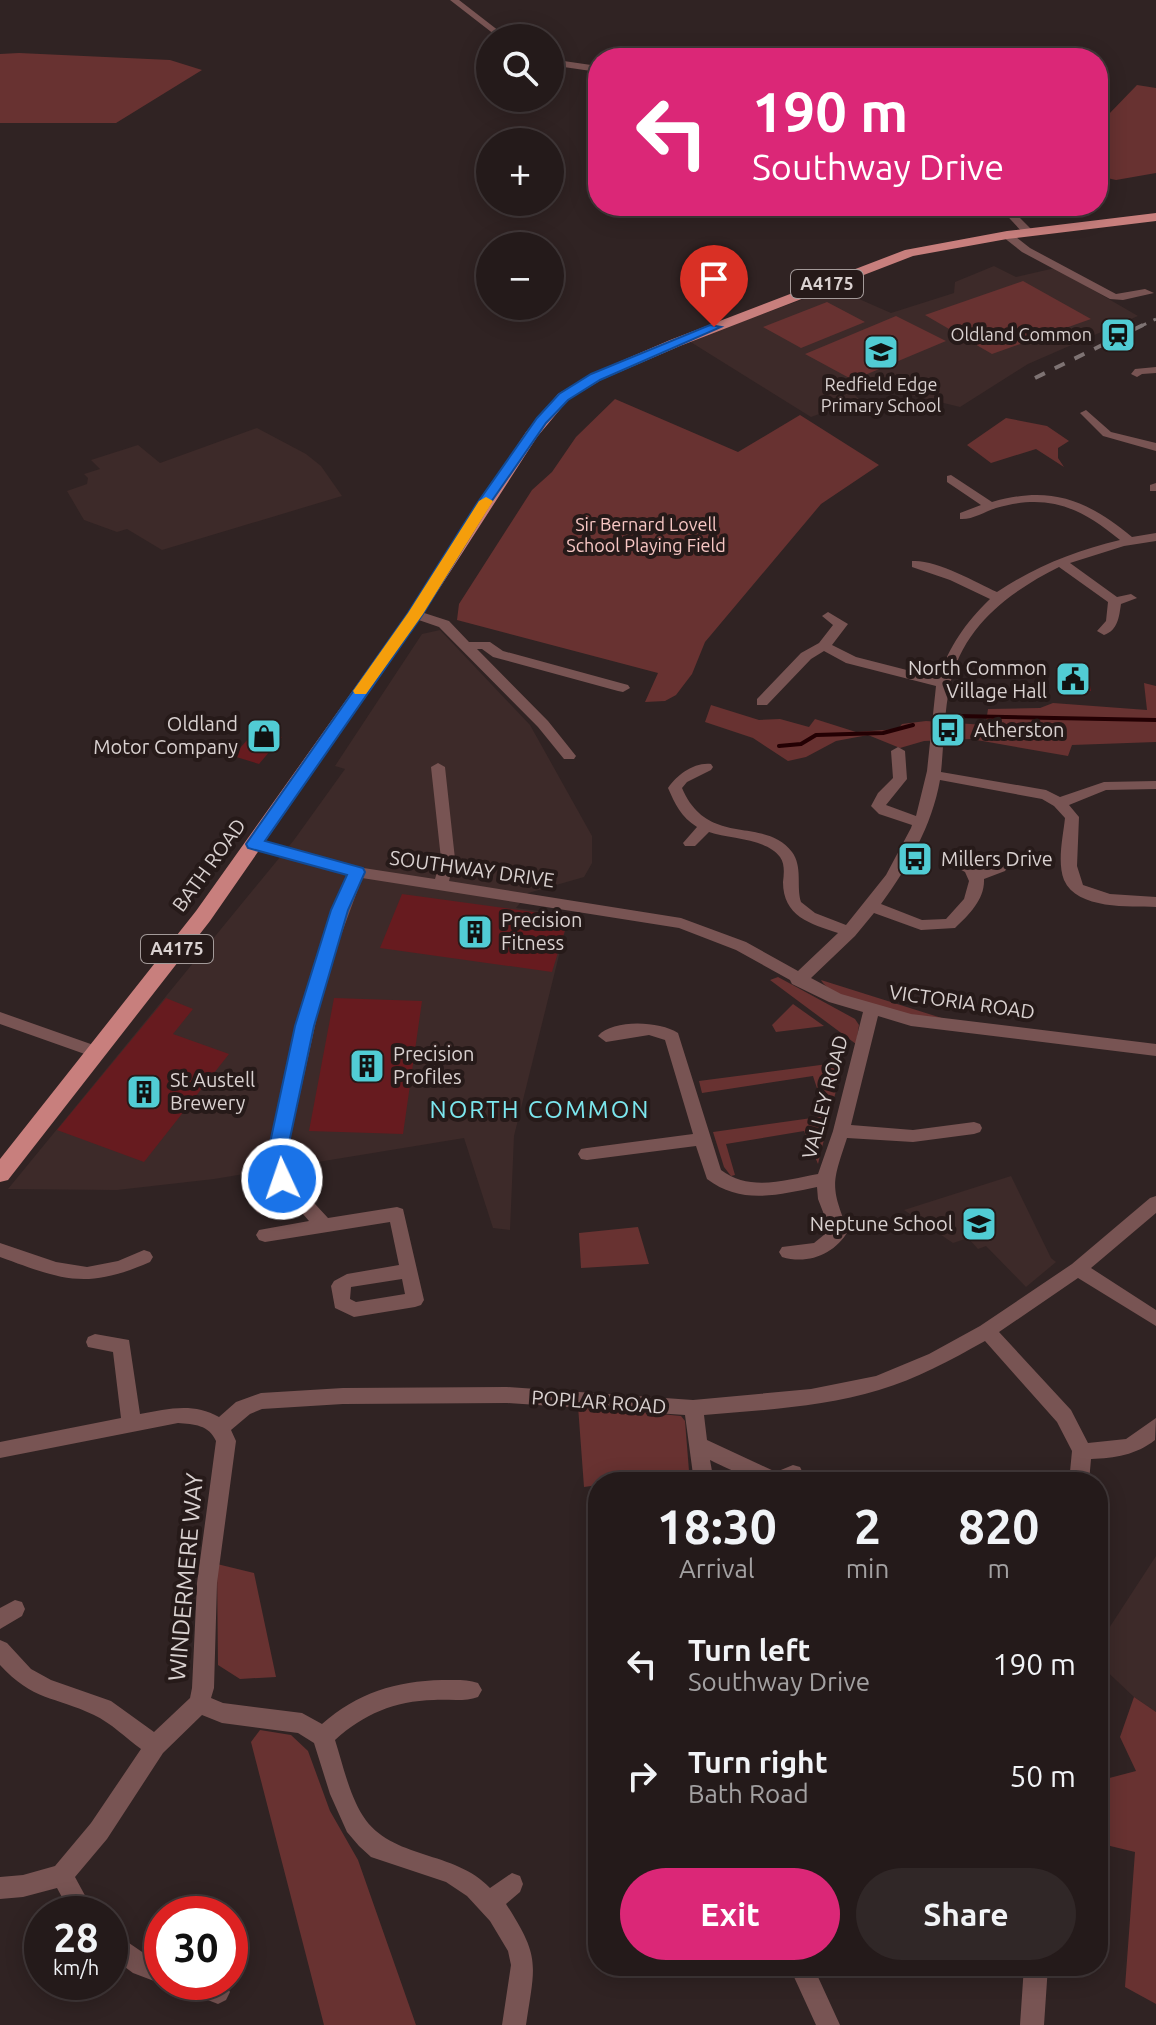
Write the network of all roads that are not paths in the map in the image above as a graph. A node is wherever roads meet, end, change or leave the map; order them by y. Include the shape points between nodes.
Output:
1 (454, 0) edge
2 (486, 24) edge
3 (564, 64) edge
4 (588, 68) edge
5 (1013, 216) edge
6 (1156, 217) edge
7 (1028, 232) junction
8 (1007, 235) junction
9 (1149, 293) dead end
10 (1156, 370) edge
11 (1137, 374) dead end
12 (1086, 413) dead end
13 (1154, 432) dead end
14 (1107, 434) junction
15 (1094, 441) dead end
16 (1143, 442) junction
17 (1156, 447) edge
18 (951, 479) dead end
19 (989, 505) junction
20 (964, 516) dead end
21 (1156, 537) edge
22 (1128, 540) junction
23 (1061, 562) junction
24 (916, 564) dead end
25 (997, 597) junction
26 (1131, 598) dead end
27 (1115, 601) junction
28 (415, 614) junction
29 (828, 616) dead end
30 (1113, 626) dead end
31 (466, 646) junction
32 (824, 646) junction
33 (805, 648) dead end
34 (944, 684) junction
35 (623, 688) dead end
36 (764, 693) dead end
37 (898, 751) dead end
38 (569, 756) dead end
39 (438, 767) dead end
40 (706, 767) dead end
41 (935, 775) junction
42 (1156, 785) edge
43 (1059, 803) junction
44 (920, 822) junction
45 (705, 827) junction
46 (690, 843) dead end
47 (254, 844) junction
48 (948, 857) dead end
49 (1000, 868) dead end
50 (357, 872) junction
51 (977, 876) junction
52 (441, 883) junction
53 (1156, 902) edge
54 (591, 907) joint
55 (873, 907) junction
56 (850, 932) junction
57 (798, 980) junction
58 (871, 1010) junction
59 (0, 1018) edge
60 (606, 1036) dead end
61 (1156, 1050) edge
62 (96, 1052) junction
63 (974, 1128) dead end
64 (841, 1131) junction
65 (702, 1139) junction
66 (587, 1154) dead end
67 (0, 1174) edge
68 (825, 1179) junction
69 (292, 1189) junction
70 (1156, 1203) edge
71 (263, 1207) dead end
72 (324, 1226) junction
73 (265, 1235) dead end
74 (0, 1250) edge
75 (788, 1252) dead end
76 (144, 1257) dead end
77 (1078, 1269) junction
78 (408, 1271) dead end
79 (1156, 1319) edge
80 (987, 1331) junction
81 (95, 1342) dead end
82 (693, 1408) junction
83 (131, 1423) junction
84 (1156, 1426) edge
85 (220, 1428) junction
86 (700, 1446) junction
87 (0, 1450) edge
88 (1082, 1451) junction
89 (703, 1472) edge
90 (749, 1472) edge
91 (1080, 1472) edge
92 (0, 1650) edge
93 (471, 1690) dead end
94 (199, 1703) junction
95 (323, 1737) junction
96 (155, 1746) junction
97 (62, 1875) junction
98 (512, 1884) dead end
99 (0, 1888) edge
100 (74, 1896) edge
101 (490, 1903) junction
102 (806, 1976) edge
103 (1035, 1976) edge
104 (514, 2025) edge
105 (828, 2025) edge
106 (1032, 2025) edge

1 - 2 street
3 - 4 street
5 - 7 street
6 - 7 main road, A4175
7 - 8 main road, A4175
8 - 9 street via 1114,297
8 - 28 main road, A4175 via 910,253 675,343 580,386 563,397 531,435
10 - 11 street
12 - 14 street
13 - 16 street
14 - 15 street
14 - 16 street
16 - 17 street
18 - 19 street
19 - 20 street
19 - 22 street via 1033,496 1072,502
21 - 22 street
22 - 23 street
23 - 25 street
23 - 27 street
24 - 25 street
25 - 34 street via 959,642
26 - 27 street
27 - 30 street
28 - 31 street via 444,624
28 - 47 main road, BATH ROAD / A4175
29 - 32 street via 846,624
31 - 35 street via 485,645 598,687
31 - 38 street
32 - 33 street
32 - 34 street via 862,664
32 - 36 street
34 - 41 street
37 - 44 street via 900,779 878,806
39 - 52 street via 448,859
40 - 45 street via 675,788 696,822
41 - 43 street via 1046,795
41 - 44 street
42 - 43 street via 1104,786
43 - 53 street via 1072,817 1071,879 1077,889 1100,898
44 - 55 street via 904,860
45 - 46 street
45 - 56 street via 783,850 792,867 793,903
47 - 50 street, SOUTHWAY DRIVE
47 - 62 main road, BATH ROAD / A4175
48 - 51 street
49 - 51 street
50 - 52 street, SOUTHWAY DRIVE
50 - 69 street via 319,970 279,1143 282,1179
51 - 55 street via 972,899 950,924 921,925
52 - 54 street, SOUTHWAY DRIVE
54 - 57 street, VICTORIA ROAD via 681,923 724,938
55 - 56 street
56 - 57 street
57 - 58 street, VICTORIA ROAD
58 - 61 street, VICTORIA ROAD via 959,1028
58 - 64 street, VALLEY ROAD
59 - 62 street
60 - 65 street via 651,1028 672,1037
62 - 67 main road, BATH ROAD / A4175
63 - 64 street via 913,1136
64 - 68 street, VALLEY ROAD
65 - 66 street
65 - 68 street via 713,1174 738,1190
68 - 75 street, VALLEY ROAD via 839,1231 820,1250
69 - 71 street
69 - 72 street
70 - 77 street, POPLAR ROAD
72 - 73 street
72 - 78 street via 397,1214
74 - 76 street via 76,1275 114,1272
77 - 79 street
77 - 80 street, POPLAR ROAD
80 - 82 street, POPLAR ROAD via 878,1383 811,1397
80 - 88 street via 1064,1416
81 - 83 street via 122,1345
82 - 85 street, POPLAR ROAD via 507,1395 343,1396 261,1401 243,1408
82 - 86 street
83 - 85 street via 178,1415 202,1417
83 - 87 street
84 - 88 street via 1126,1450
85 - 94 street, WINDERMERE WAY via 226,1441 207,1583
86 - 89 street
86 - 90 street
88 - 91 street
92 - 96 street via 24,1676 103,1708
93 - 95 street via 424,1688 382,1697 348,1713
94 - 95 street via 222,1713 302,1723
94 - 96 street, WINDERMERE WAY
95 - 101 street via 338,1786 367,1838 379,1849 452,1873
96 - 97 street, WINDERMERE WAY via 99,1831
97 - 99 street
97 - 100 street
98 - 101 street
101 - 104 street via 519,1947 523,1965
102 - 105 street
103 - 106 street

